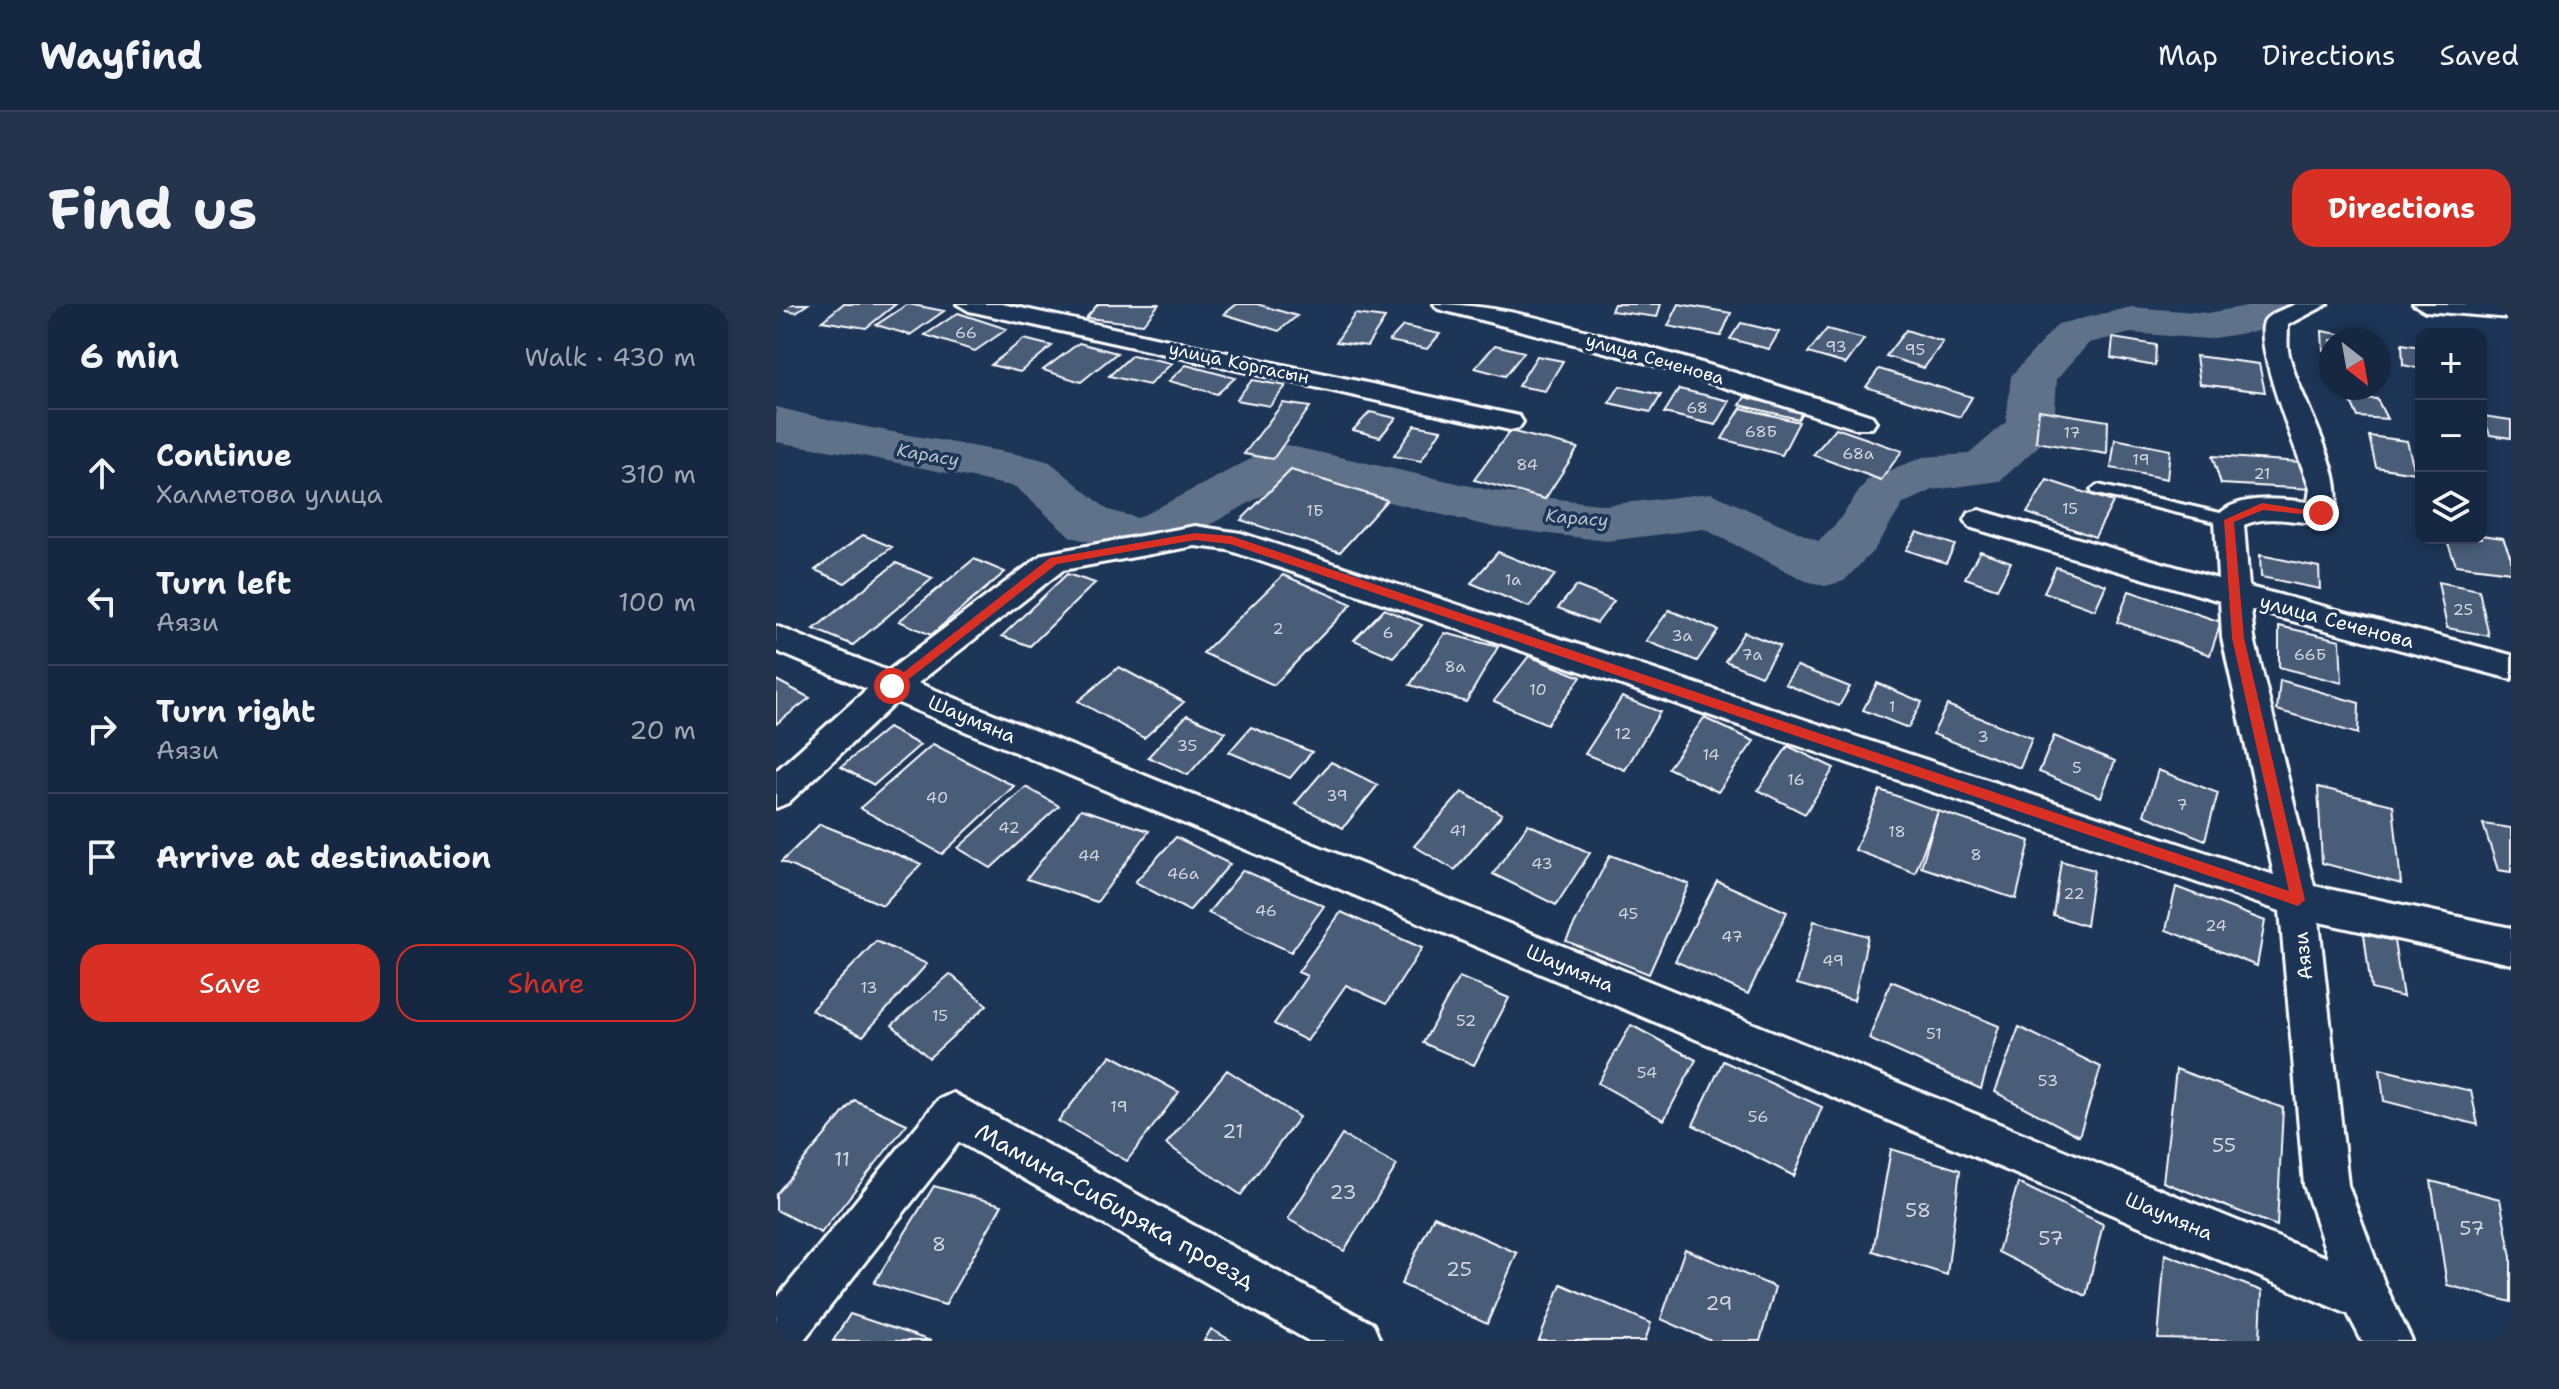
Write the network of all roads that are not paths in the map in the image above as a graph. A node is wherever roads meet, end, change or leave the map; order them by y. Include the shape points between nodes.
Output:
1 (969, 304) edge
2 (1446, 304) edge
3 (2316, 304) edge
4 (2425, 304) edge
5 (1482, 308) edge
6 (2511, 311) edge
7 (1510, 422) dead end
8 (1863, 422) dead end
9 (2098, 490) dead end
10 (1979, 520) dead end
11 (2229, 520) junction
12 (2234, 594) junction
13 (776, 638) edge
14 (2511, 667) edge
15 (892, 686) junction
16 (776, 793) edge
17 (2298, 900) junction
18 (2511, 946) edge
19 (2365, 1297) junction
20 (776, 1337) edge
21 (1356, 1341) edge
22 (2388, 1341) edge

1 - 7 street, улица Коргасын
2 - 5 street, улица Сеченова
3 - 11 street via 2276,322 2276,351 2324,488 2321,513 2262,507
4 - 6 street
5 - 8 street, улица Сеченова
9 - 11 lane
10 - 12 street, улица Сеченова
11 - 12 street, Аязи
12 - 14 street, улица Сеченова
12 - 17 street, Аязи via 2238,638
13 - 15 street, Шаумяна
15 - 16 street
15 - 17 street via 1054,561 1195,536 1231,540
15 - 19 street, Шаумяна
17 - 18 street
17 - 19 street, Аязи via 2326,1185
19 - 22 street, Аязи
20 - 21 street, Мамина-Сибиряка проезд via 953,1115

